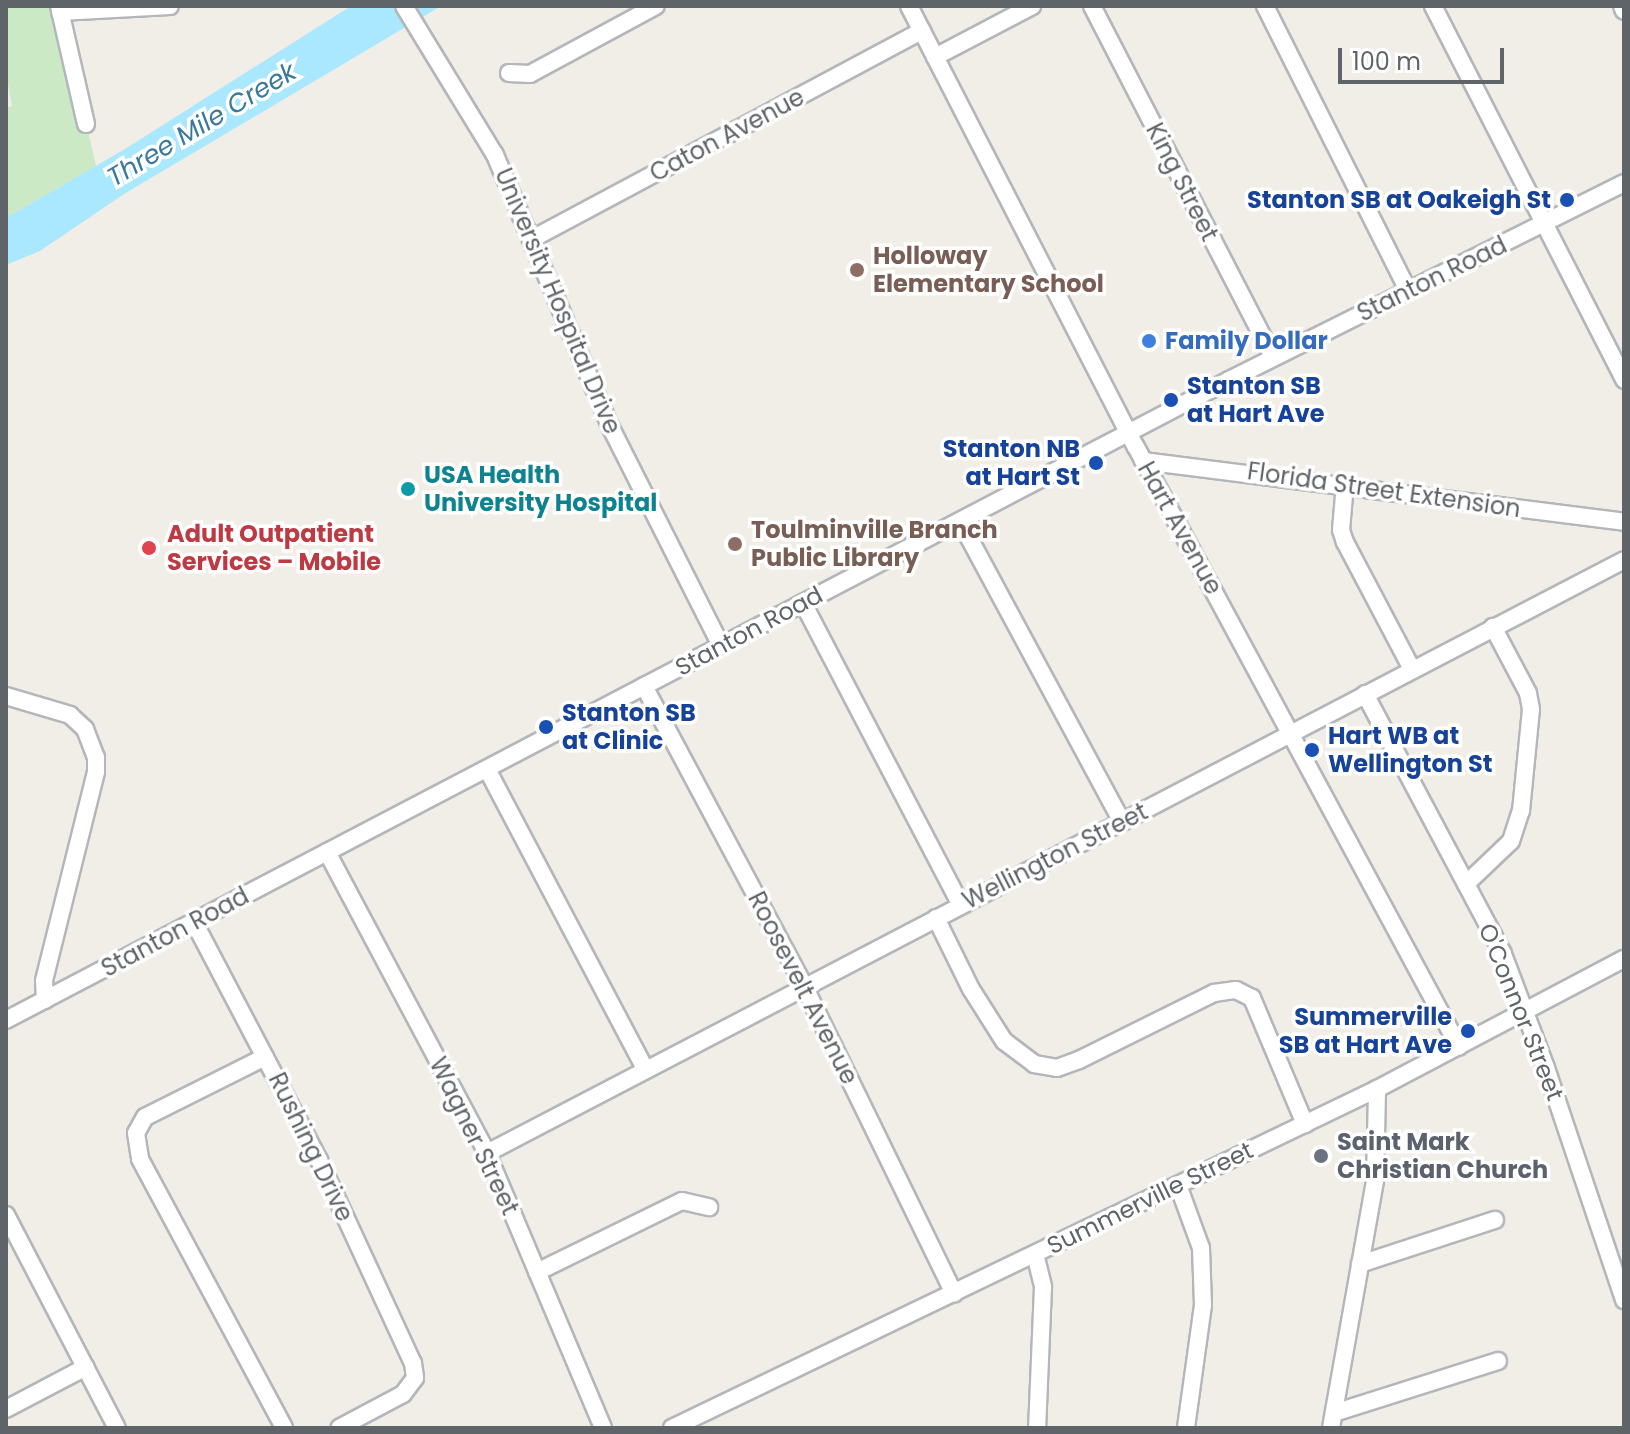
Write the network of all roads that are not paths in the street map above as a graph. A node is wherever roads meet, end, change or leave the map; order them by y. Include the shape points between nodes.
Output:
1 (170, 6) edge
2 (404, 6) edge
3 (656, 6) edge
4 (909, 6) edge
5 (1032, 6) edge
6 (1092, 6) edge
7 (1265, 6) edge
8 (1433, 6) edge
9 (59, 9) edge
10 (922, 31) junction
11 (935, 57) junction
12 (509, 73) dead end
13 (86, 124) dead end
14 (1624, 183) edge
15 (1544, 223) junction
16 (532, 239) junction
17 (1408, 290) junction
18 (1273, 357) junction
19 (1624, 380) edge
20 (1129, 433) junction
21 (1143, 461) junction
22 (1345, 484) junction
23 (960, 521) junction
24 (1624, 522) edge
25 (1624, 560) edge
26 (803, 603) junction
27 (1493, 627) junction
28 (721, 646) junction
29 (1412, 669) junction
30 (644, 686) junction
31 (1365, 694) junction
32 (6, 696) edge
33 (1292, 733) junction
34 (487, 769) junction
35 (1122, 822) junction
36 (327, 852) junction
37 (1466, 884) junction
38 (961, 905) junction
39 (936, 918) junction
40 (194, 922) junction
41 (1624, 959) edge
42 (805, 988) junction
43 (45, 1000) junction
44 (1525, 1011) junction
45 (6, 1020) edge
46 (1459, 1047) junction
47 (265, 1057) junction
48 (646, 1070) junction
49 (1377, 1089) junction
50 (1305, 1124) junction
51 (487, 1153) junction
52 (1178, 1185) junction
53 (709, 1207) dead end
54 (6, 1215) edge
55 (1495, 1220) dead end
56 (1035, 1254) junction
57 (1360, 1264) junction
58 (537, 1272) junction
59 (954, 1294) junction
60 (1624, 1300) edge
61 (1498, 1361) dead end
62 (86, 1367) junction
63 (6, 1409) edge
64 (1333, 1421) edge
65 (117, 1428) edge
66 (284, 1428) edge
67 (339, 1428) edge
68 (603, 1428) edge
69 (672, 1428) edge
70 (1037, 1428) edge
71 (1186, 1428) edge

1 - 9 street
2 - 16 street, University Hospital Drive via 495,155
3 - 12 street via 530,74
4 - 10 street, Hart Avenue
5 - 11 street
6 - 18 street, King Street
7 - 17 street
8 - 15 street
9 - 13 street
10 - 11 street, Hart Avenue
10 - 16 street, Caton Avenue
11 - 20 street, Hart Avenue
14 - 15 street, Stanton Road
15 - 17 street, Stanton Road
15 - 19 street
16 - 28 street, University Hospital Drive via 611,428
17 - 18 street, Stanton Road
18 - 20 street, Stanton Road
20 - 21 street, Hart Avenue
20 - 23 street, Stanton Road
21 - 22 street, Florida Street Extension
21 - 33 street, Hart Avenue
22 - 24 street, Florida Street Extension
22 - 29 street via 1345,542
23 - 26 street, Stanton Road
23 - 35 street
25 - 27 street, Wellington Street
26 - 28 street, Stanton Road
26 - 38 street
27 - 29 street, Wellington Street
27 - 37 street via 1530,701 1522,796 1511,841
28 - 30 street, Stanton Road
29 - 31 street, Wellington Street
30 - 34 street, Stanton Road
30 - 42 street, Roosevelt Avenue
31 - 33 street, Wellington Street
31 - 37 street, O'Connor Street
32 - 43 street via 70,715 85,729 96,758 44,981
33 - 35 street, Wellington Street
33 - 46 street, Hart Avenue
34 - 36 street, Stanton Road
34 - 48 street
35 - 38 street, Wellington Street
36 - 40 street, Stanton Road
36 - 51 street, Wagner Street
37 - 44 street, O'Connor Street via 1503,954
38 - 39 street, Wellington Street
39 - 42 street, Wellington Street
39 - 50 street via 1004,1041 1034,1064 1057,1068 1079,1060 1214,993 1236,990 1252,998
40 - 43 street, Stanton Road
40 - 47 street, Rushing Drive
41 - 44 street, Summerville Street
42 - 48 street, Wellington Street
42 - 59 street, Roosevelt Avenue
43 - 45 street, Stanton Road
44 - 46 street, Summerville Street
44 - 60 street, O'Connor Street
46 - 49 street, Summerville Street
47 - 66 street via 145,1117 136,1133 140,1159
47 - 67 street, Rushing Drive via 413,1363 415,1378 403,1394
48 - 51 street, Wellington Street
49 - 50 street, Summerville Street
49 - 57 street via 1375,1180
50 - 52 street, Summerville Street
51 - 58 street, Wagner Street
52 - 56 street, Summerville Street
52 - 71 street via 1201,1248 1203,1305
53 - 58 street via 682,1201
54 - 62 street
55 - 57 street
56 - 59 street, Summerville Street
56 - 70 street via 1043,1287
57 - 64 street
58 - 68 street, Wagner Street
59 - 69 street, Summerville Street
61 - 64 street
62 - 63 street
62 - 65 street

